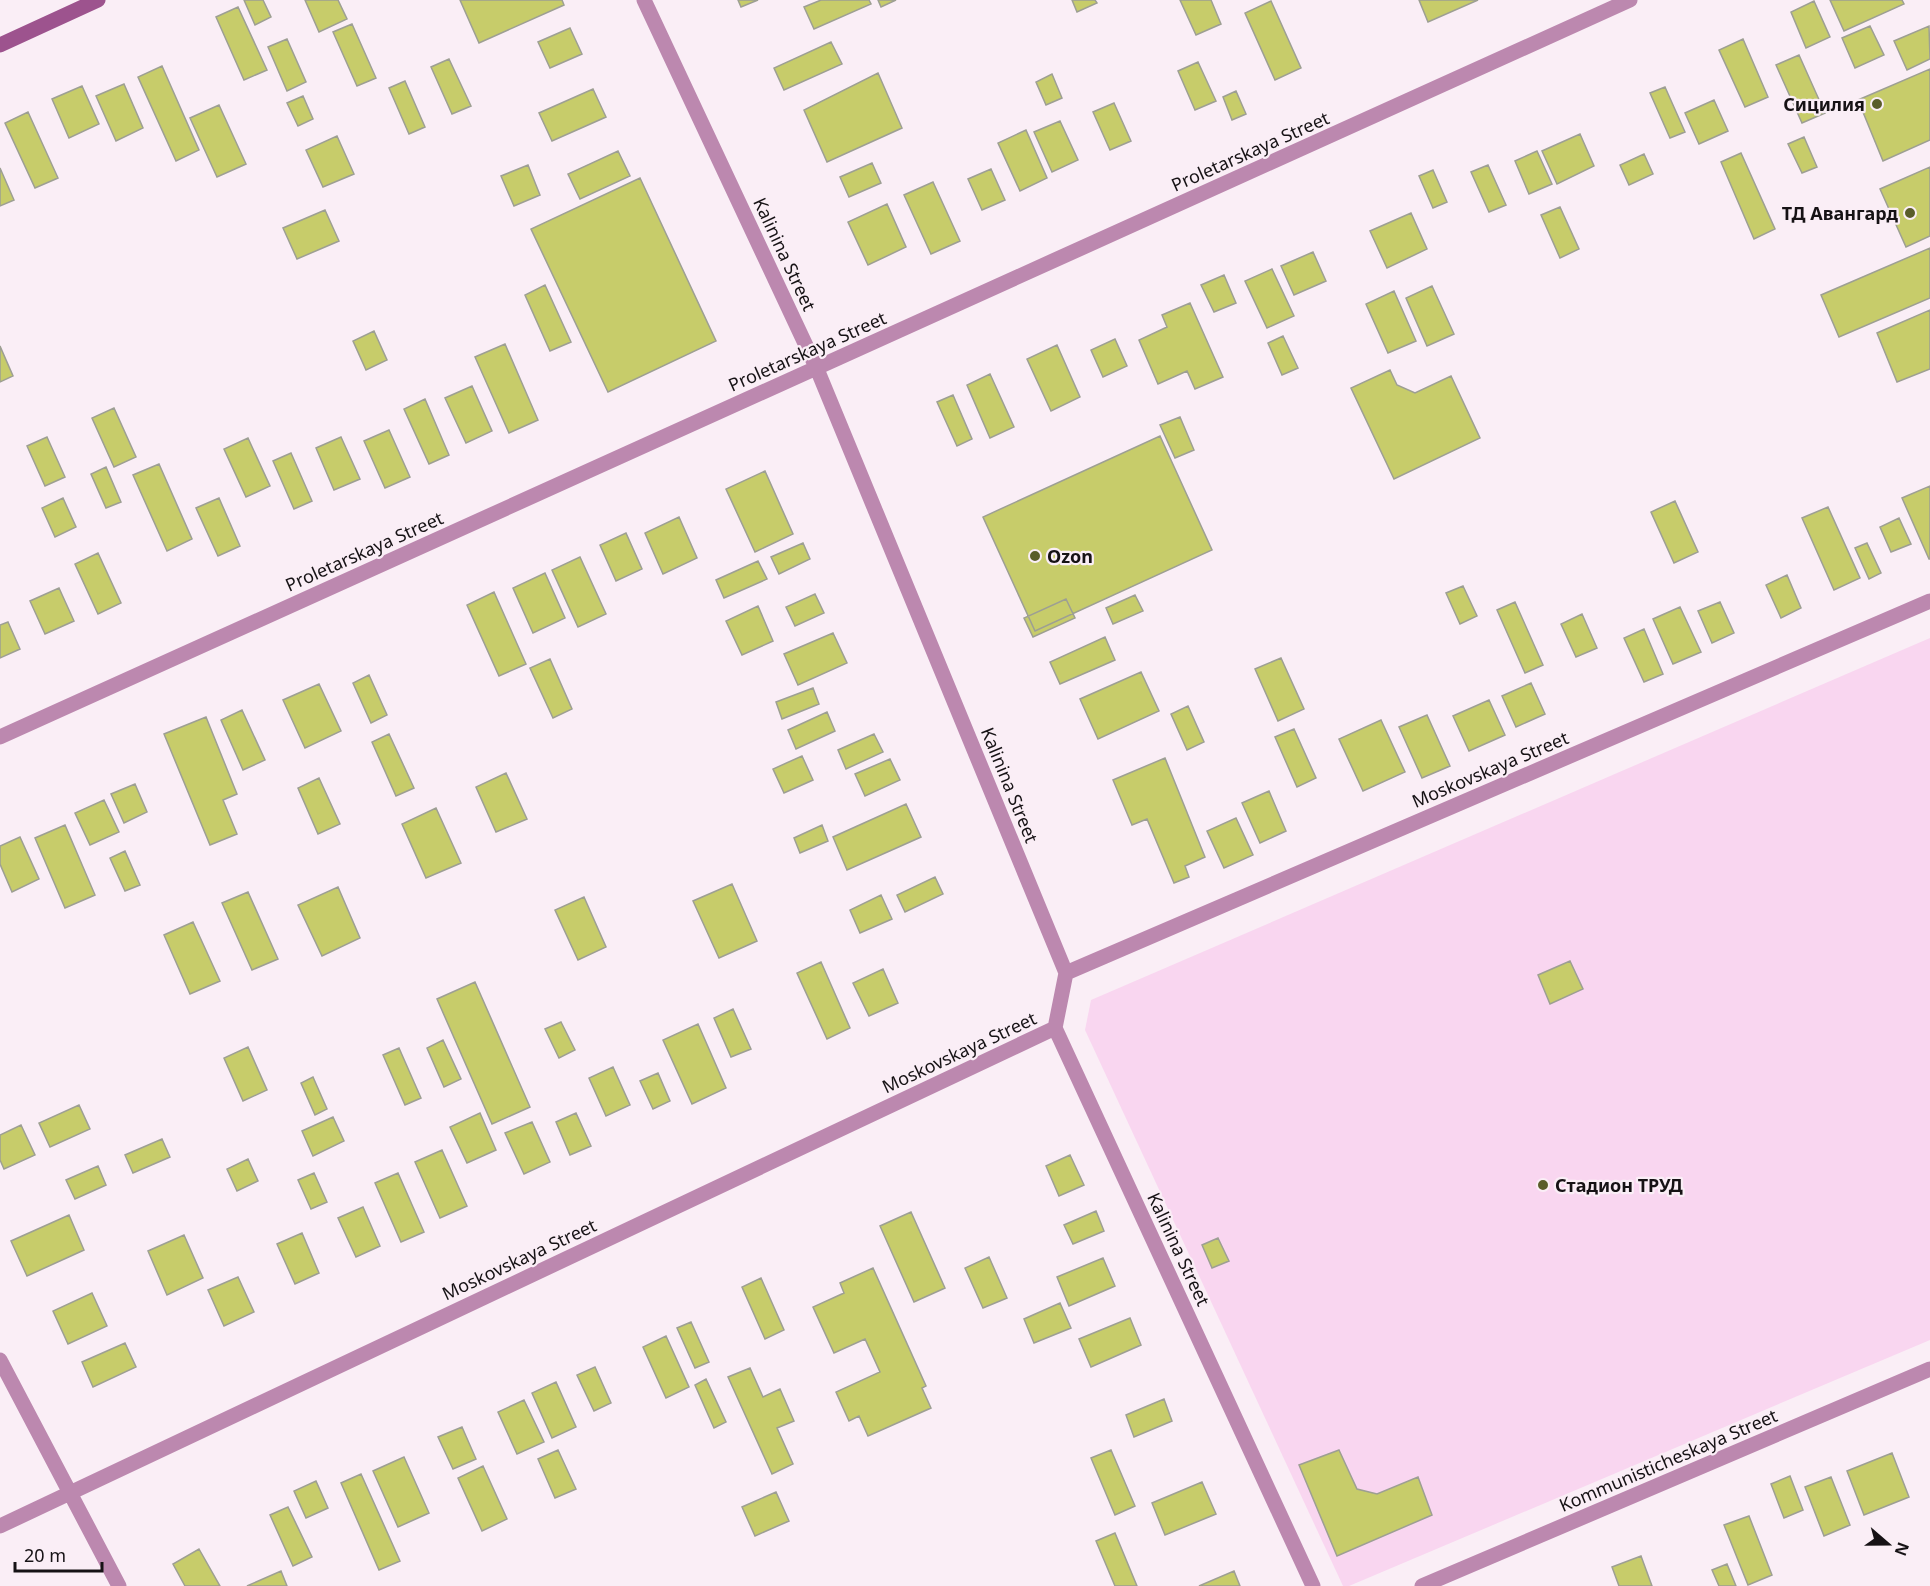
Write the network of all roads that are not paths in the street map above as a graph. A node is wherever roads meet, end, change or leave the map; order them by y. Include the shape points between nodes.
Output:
1 (98, 0) edge
2 (644, 0) edge
3 (1630, 0) edge
4 (0, 45) edge
5 (817, 369) junction
6 (1930, 601) edge
7 (0, 737) edge
8 (1066, 973) junction
9 (1054, 1028) junction
10 (0, 1360) edge
11 (1930, 1369) edge
12 (69, 1493) junction
13 (0, 1526) edge
14 (119, 1586) edge
15 (1313, 1586) edge
16 (1422, 1586) edge

1 - 4 main road
2 - 5 street, Kalinina Street
3 - 5 street, Proletarskaya Street
5 - 7 street, Proletarskaya Street
5 - 8 street, Kalinina Street
6 - 8 street, Moskovskaya Street
8 - 9 street
9 - 12 street, Moskovskaya Street
9 - 15 street, Kalinina Street
10 - 12 street
11 - 16 street, Kommunisticheskaya Street
12 - 13 street, Moskovskaya Street
12 - 14 street

